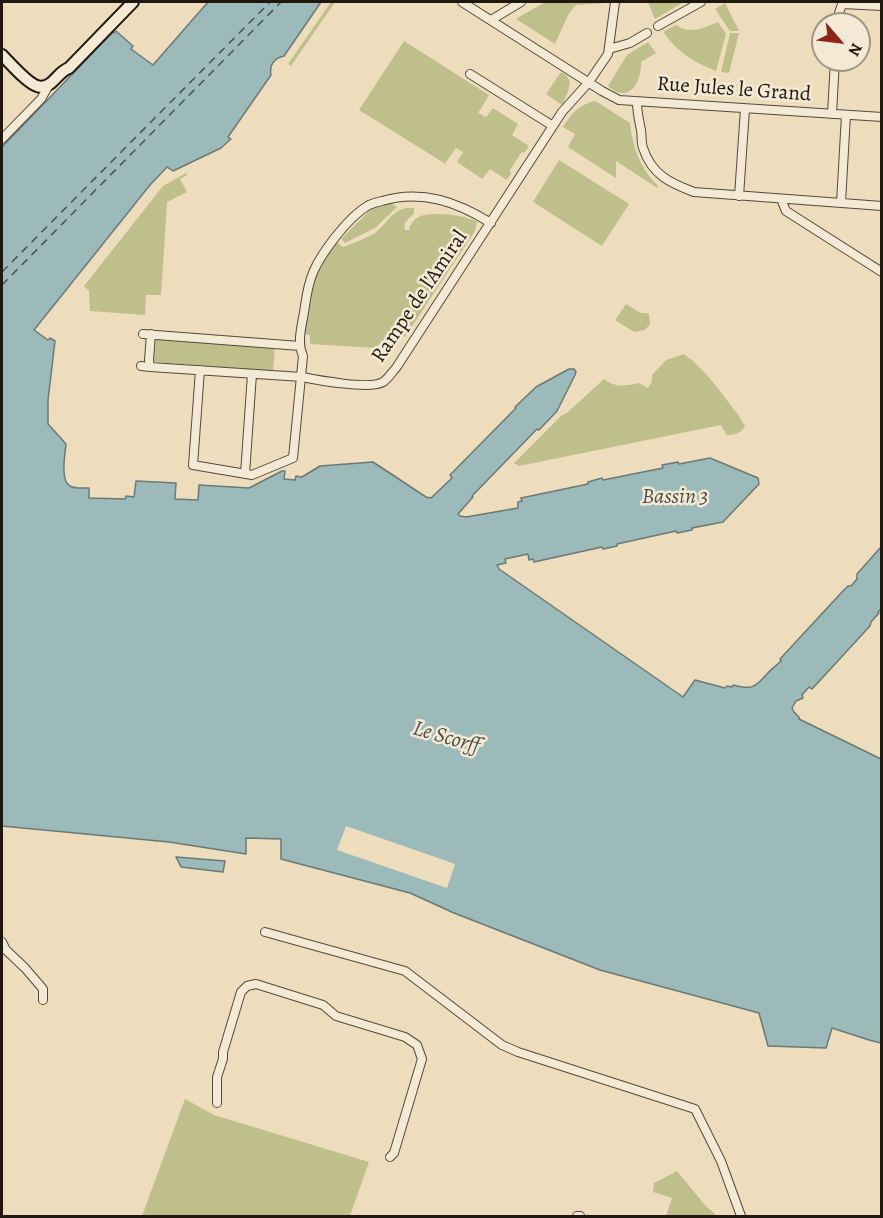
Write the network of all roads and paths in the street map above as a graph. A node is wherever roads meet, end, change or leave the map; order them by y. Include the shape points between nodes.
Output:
1 (134, 2) edge
2 (462, 2) edge
3 (521, 2) edge
4 (615, 2) edge
5 (701, 2) edge
6 (842, 3) edge
7 (882, 6) edge
8 (491, 20) junction
9 (658, 26) dead end
10 (647, 33) dead end
11 (609, 50) junction
12 (2, 55) edge
13 (834, 72) edge
14 (470, 74) dead end
15 (589, 82) junction
16 (49, 85) junction
17 (637, 102) junction
18 (745, 109) junction
19 (831, 114) junction
20 (846, 115) junction
21 (882, 117) edge
22 (553, 126) junction
23 (2, 139) edge
24 (739, 196) junction
25 (781, 199) junction
26 (841, 203) junction
27 (882, 206) edge
28 (491, 223) junction
29 (882, 272) edge
30 (300, 346) junction
31 (141, 366) dead end
32 (150, 367) junction
33 (200, 370) junction
34 (252, 374) junction
35 (302, 377) junction
36 (245, 474) junction
37 (265, 932) dead end
38 (2, 942) edge
39 (43, 1000) dead end
40 (217, 1103) dead end
41 (390, 1157) dead end
42 (741, 1216) edge

1 - 16 street
2 - 8 street, Rue Jules le Grand
3 - 8 street
4 - 11 street
5 - 9 street
6 - 7 street
8 - 15 street, Rue Jules le Grand
10 - 11 street
11 - 15 street
12 - 16 street via 30,82
13 - 19 street
14 - 22 street
15 - 17 street, Rue Jules le Grand via 619,100
15 - 22 street
16 - 23 street via 41,99
17 - 18 street, Rue Jules le Grand
17 - 24 street via 643,147 656,171 694,192
18 - 19 street, Rue Jules le Grand
18 - 24 street
19 - 20 street, Rue Jules le Grand
20 - 21 street, Rue Jules le Grand
20 - 26 street
22 - 28 street
24 - 25 street
25 - 26 street
25 - 29 street via 786,212
26 - 27 street
28 - 30 street via 446,201 418,196 395,197 370,205 343,225 318,259 308,285
28 - 35 street, Rampe de l'Amiral via 383,382 366,385
30 - 32 street via 147,334
30 - 35 street
31 - 32 street, Rampe de l'Amiral
32 - 33 street, Rampe de l'Amiral
33 - 34 street, Rampe de l'Amiral
33 - 36 street via 194,465
34 - 35 street, Rampe de l'Amiral
34 - 36 street
35 - 36 street via 293,458 252,475
37 - 42 street via 405,971 502,1045 695,1109 721,1161
38 - 39 street via 44,989
40 - 41 street via 217,1077 241,992 256,984 279,991 323,1005 336,1016 405,1037 417,1045 422,1059

